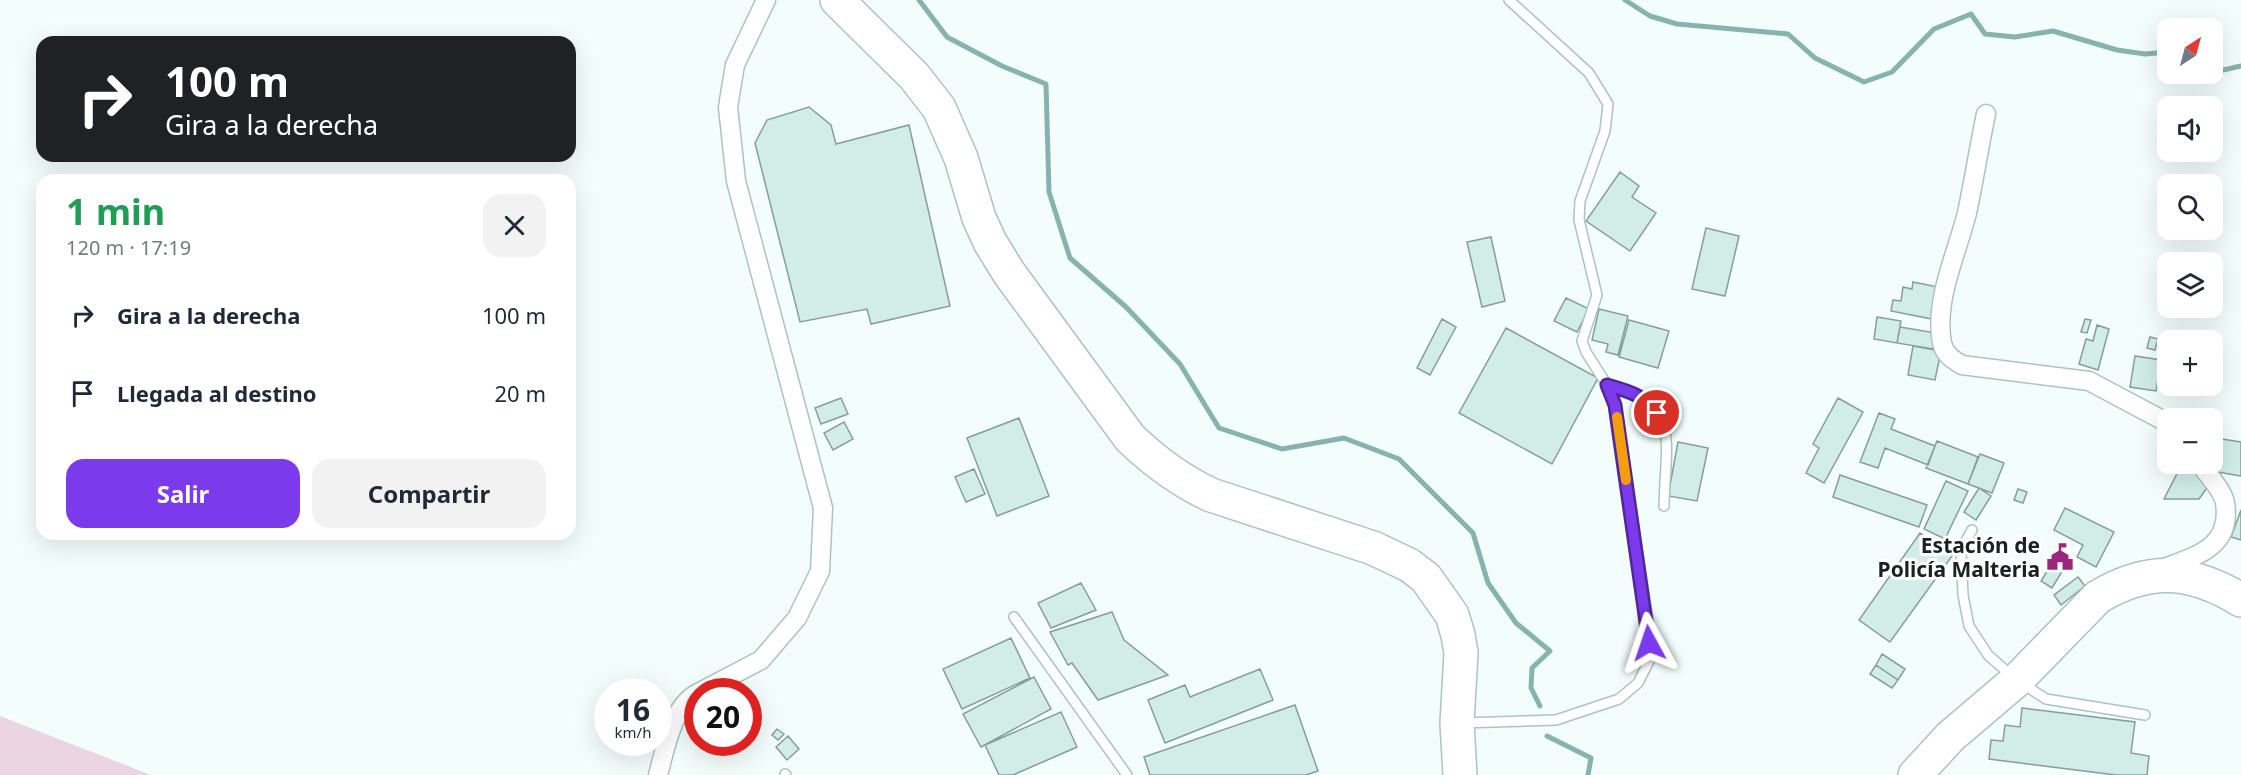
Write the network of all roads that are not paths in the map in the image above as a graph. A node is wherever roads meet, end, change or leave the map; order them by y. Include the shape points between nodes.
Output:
1 (766, 0) edge
2 (837, 0) edge
3 (1509, 0) edge
4 (1986, 114) dead end
5 (1607, 385) junction
6 (2157, 417) edge
7 (2207, 474) edge
8 (1664, 506) dead end
9 (1972, 530) dead end
10 (2133, 580) junction
11 (2241, 600) edge
12 (1014, 617) dead end
13 (726, 678) edge
14 (2017, 680) junction
15 (684, 707) edge
16 (2145, 715) dead end
17 (1457, 723) junction
18 (658, 775) edge
19 (1127, 775) edge
20 (1461, 775) edge
21 (1915, 775) edge

1 - 13 street via 735,65 728,107 736,181 823,508 820,571 797,618 761,660
2 - 17 highway via 914,76 939,108 951,131 979,218 995,250 1137,444 1170,473 1203,491 1373,548 1426,578 1452,615 1458,635 1461,653
3 - 5 lane via 1589,73 1608,104 1605,131 1580,201 1579,220 1597,295 1582,341
4 - 6 street via 1967,213 1950,262 1942,320 1942,343 1948,356 1962,365 2089,381
5 - 8 lane via 1649,402 1665,424
5 - 17 lane via 1615,405 1649,627 1650,659 1638,683 1619,699 1557,720
7 - 10 street via 2225,501 2224,528 2213,547
9 - 14 lane via 1961,550 1969,627 1988,655
10 - 11 highway via 2163,575 2186,577 2207,582
10 - 14 highway via 2098,597
12 - 19 lane
14 - 16 lane via 2046,699
14 - 21 highway via 1951,736
15 - 18 street via 671,726
17 - 20 highway

